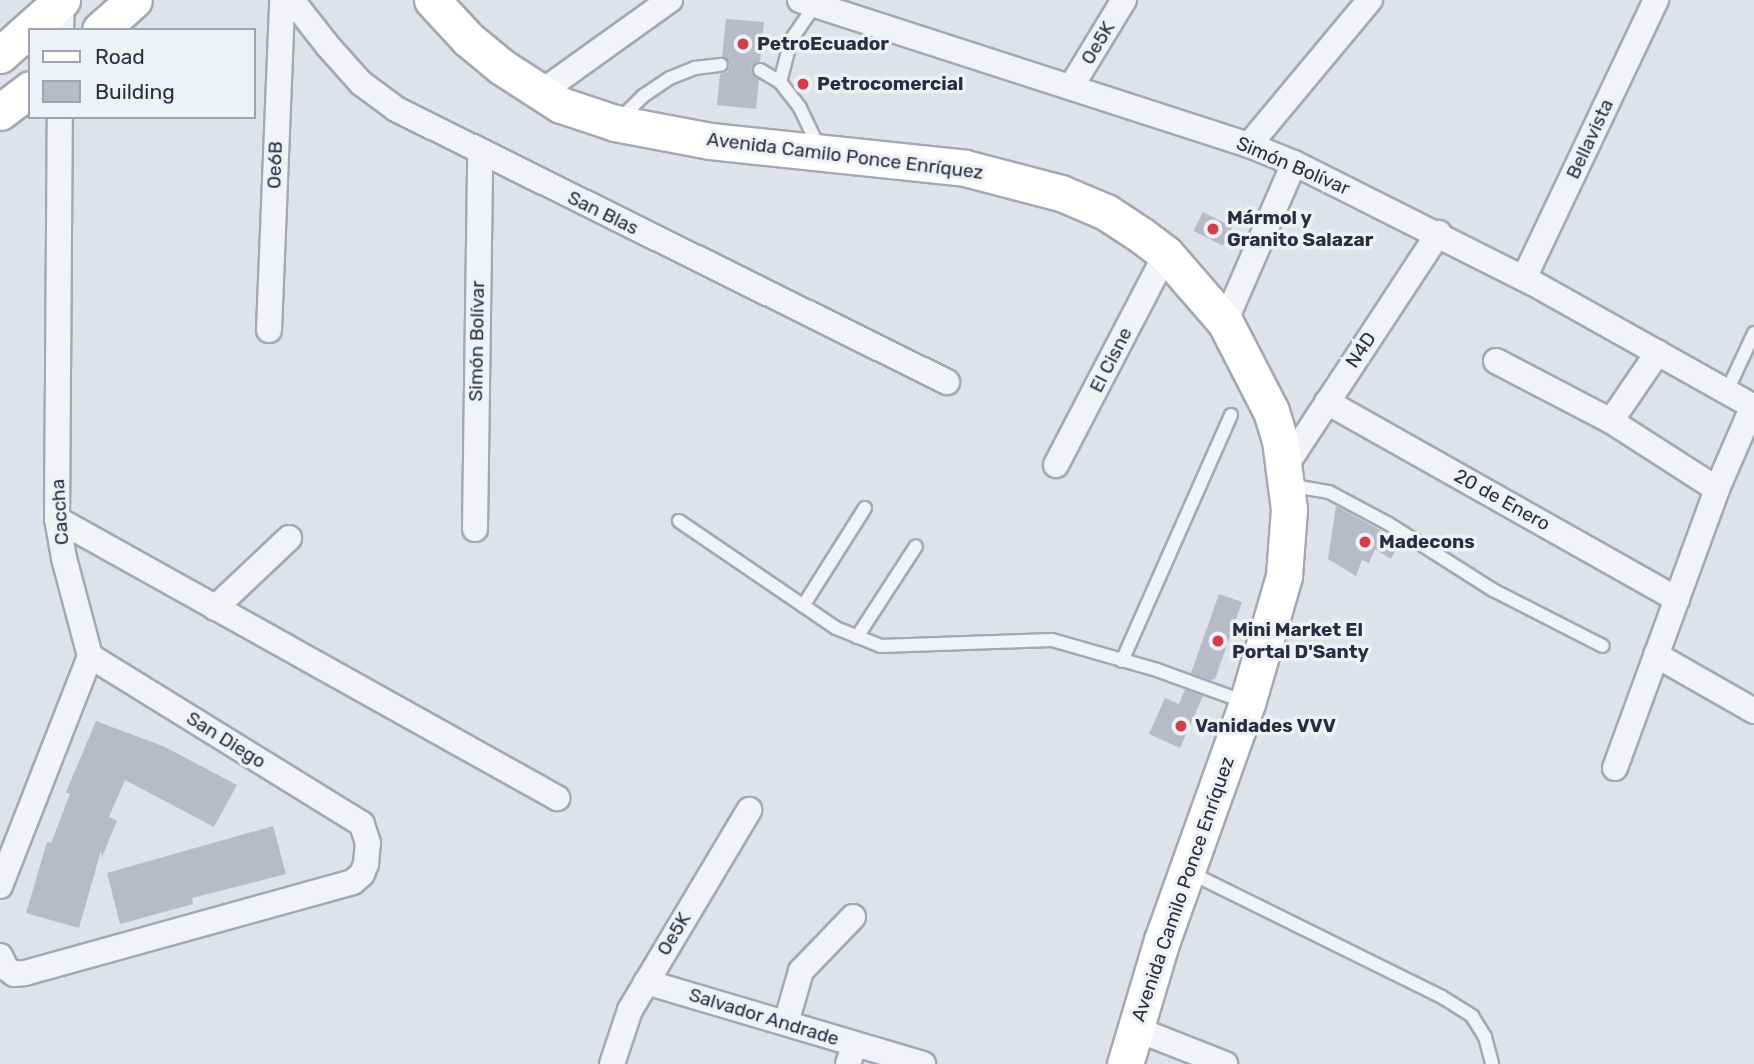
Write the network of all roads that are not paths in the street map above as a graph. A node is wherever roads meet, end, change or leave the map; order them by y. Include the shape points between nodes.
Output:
1 (62, 0) edge
2 (134, 0) edge
3 (282, 0) edge
4 (292, 0) edge
5 (432, 0) edge
6 (670, 0) edge
7 (1124, 0) edge
8 (1370, 0) edge
9 (1656, 0) edge
10 (808, 2) edge
11 (30, 28) edge
12 (61, 28) edge
13 (102, 28) edge
14 (28, 30) edge
15 (0, 55) edge
16 (721, 65) dead end
17 (760, 70) dead end
18 (780, 82) junction
19 (1071, 87) junction
20 (28, 91) edge
21 (540, 93) junction
22 (0, 112) edge
23 (60, 119) edge
24 (615, 124) junction
25 (1249, 145) junction
26 (480, 153) junction
27 (821, 153) junction
28 (1294, 163) junction
29 (1438, 233) junction
30 (1166, 254) junction
31 (1524, 278) junction
32 (1225, 322) junction
33 (269, 330) dead end
34 (1754, 333) edge
35 (1658, 352) junction
36 (1496, 361) dead end
37 (947, 382) dead end
38 (1727, 391) junction
39 (1327, 402) junction
40 (1754, 406) edge
41 (1231, 415) dead end
42 (1611, 422) junction
43 (1056, 465) dead end
44 (1286, 476) junction
45 (1717, 489) junction
46 (865, 509) dead end
47 (57, 519) junction
48 (680, 521) dead end
49 (474, 529) dead end
50 (289, 538) dead end
51 (916, 546) dead end
52 (1677, 599) junction
53 (803, 606) junction
54 (215, 608) junction
55 (857, 637) junction
56 (1603, 646) dead end
57 (1657, 655) junction
58 (90, 656) junction
59 (1122, 661) junction
60 (1247, 703) junction
61 (1754, 711) edge
62 (1615, 768) dead end
63 (557, 798) dead end
64 (749, 810) dead end
65 (1188, 872) junction
66 (0, 886) edge
67 (853, 917) dead end
68 (0, 956) edge
69 (646, 982) junction
70 (786, 1023) junction
71 (1136, 1029) junction
72 (851, 1054) edge
73 (612, 1064) edge
74 (923, 1064) edge
75 (1125, 1064) edge
76 (1225, 1064) edge
77 (1492, 1064) edge

1 - 11 main road
1 - 12 street
2 - 13 main road
3 - 33 street, Oe6B
4 - 26 street, San Blas via 361,83 396,109
5 - 21 main road, Avenida Camilo Ponce Enríquez via 468,39
6 - 21 street
7 - 19 street, Oe5K
8 - 25 street
9 - 31 street, Bellavista
10 - 18 lane
10 - 19 street, Simón Bolívar
14 - 15 main road
16 - 24 lane via 695,68 670,78 643,96
17 - 18 lane
18 - 27 lane via 800,108
19 - 25 street, Simón Bolívar
20 - 22 main road
21 - 24 main road, Avenida Camilo Ponce Enríquez
23 - 47 street, Caccha
24 - 27 main road, Avenida Camilo Ponce Enríquez via 710,141
25 - 28 street, Simón Bolívar
26 - 37 street, San Blas
26 - 49 street, Simón Bolívar
27 - 30 main road, Avenida Camilo Ponce Enríquez via 965,167 1061,192 1105,212
28 - 29 street, Simón Bolívar
28 - 32 street
29 - 31 street, Simón Bolívar
29 - 39 street, N4D
30 - 32 main road, Avenida Camilo Ponce Enríquez
30 - 43 street, El Cisne
31 - 35 street, Simón Bolívar
32 - 44 main road, Avenida Camilo Ponce Enríquez via 1271,411
34 - 38 lane
35 - 38 street, Simón Bolívar
35 - 42 street
36 - 42 street
38 - 40 street, Simón Bolívar
39 - 44 street, N4D
39 - 52 street, 20 de Enero
40 - 45 street
41 - 59 lane
42 - 45 street
44 - 56 lane via 1390,524 1493,590
44 - 60 main road, Avenida Camilo Ponce Enríquez via 1289,530 1284,576
45 - 52 street
46 - 53 lane
47 - 54 street
47 - 58 street, Caccha
48 - 53 lane
50 - 54 street
51 - 55 lane
52 - 57 street
53 - 55 lane
54 - 63 street
55 - 59 lane via 881,646 1052,640
57 - 61 street
57 - 62 street
58 - 66 street
58 - 68 street, San Diego via 362,824 369,843 366,864 353,882 25,973 14,974
59 - 60 lane
60 - 65 main road, Avenida Camilo Ponce Enríquez
64 - 69 street, Oe5K
65 - 71 main road, Avenida Camilo Ponce Enríquez
65 - 77 lane via 1443,997 1472,1016 1485,1037
67 - 70 street via 801,971
69 - 70 street, Salvador Andrade
69 - 73 street, Oe5K via 630,1010
70 - 72 street, Salvador Andrade
71 - 75 main road, Avenida Camilo Ponce Enríquez
71 - 76 street
72 - 74 street, Salvador Andrade

